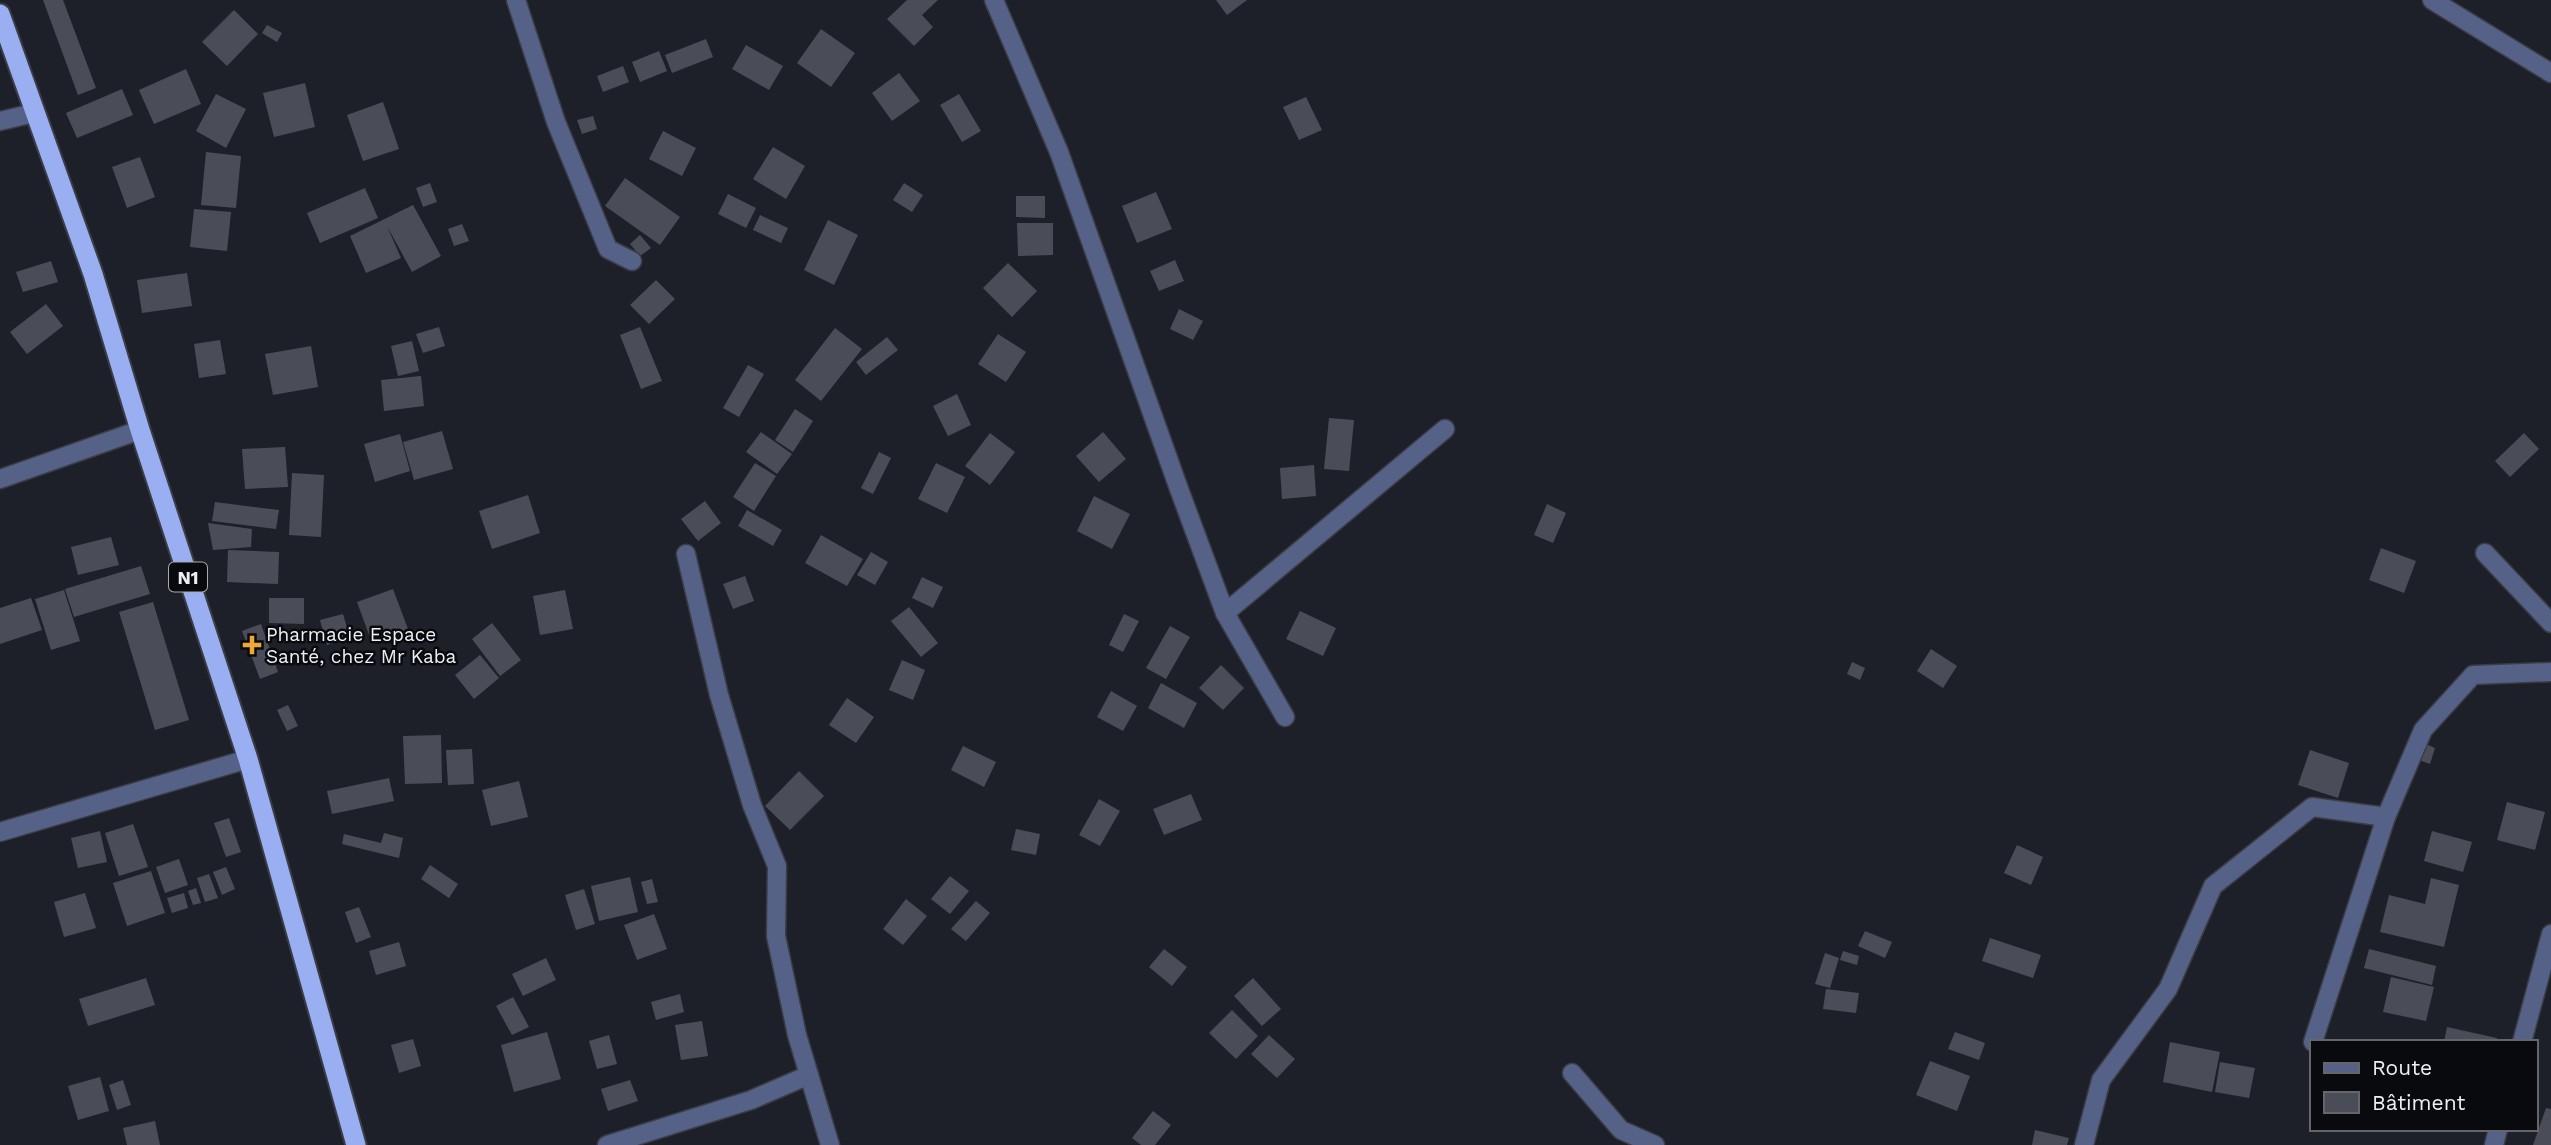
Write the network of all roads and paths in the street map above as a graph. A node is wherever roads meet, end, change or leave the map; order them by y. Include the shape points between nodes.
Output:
1 (516, 0) edge
2 (994, 0) edge
3 (2432, 0) edge
4 (0, 14) edge
5 (2551, 73) edge
6 (34, 113) junction
7 (0, 121) edge
8 (632, 261) dead end
9 (1445, 429) dead end
10 (139, 430) junction
11 (0, 479) edge
12 (2485, 553) dead end
13 (686, 554) dead end
14 (1225, 613) junction
15 (2551, 623) edge
16 (2551, 672) edge
17 (1285, 717) dead end
18 (248, 759) junction
19 (2386, 817) junction
20 (0, 832) edge
21 (2551, 933) edge
22 (2313, 1040) edge
23 (2523, 1040) edge
24 (1572, 1073) dead end
25 (809, 1075) junction
26 (356, 1145) edge
27 (607, 1145) edge
28 (830, 1145) edge
29 (1655, 1145) edge
30 (2084, 1145) edge

1 - 8 street via 556,122 608,248
2 - 14 street via 1059,152
3 - 5 street
4 - 6 highway, N1
6 - 7 street
6 - 10 highway, N1 via 93,274
9 - 14 street
10 - 11 street
10 - 18 highway, N1
12 - 15 street
13 - 25 street via 719,695 752,805 777,866 776,936
14 - 17 street
16 - 19 street via 2473,675 2423,730
18 - 20 street
18 - 26 highway, N1
19 - 22 street
19 - 30 street via 2312,807 2213,886 2168,989 2101,1080
21 - 23 street
24 - 29 street via 1621,1130
25 - 27 street via 751,1100
25 - 28 street

